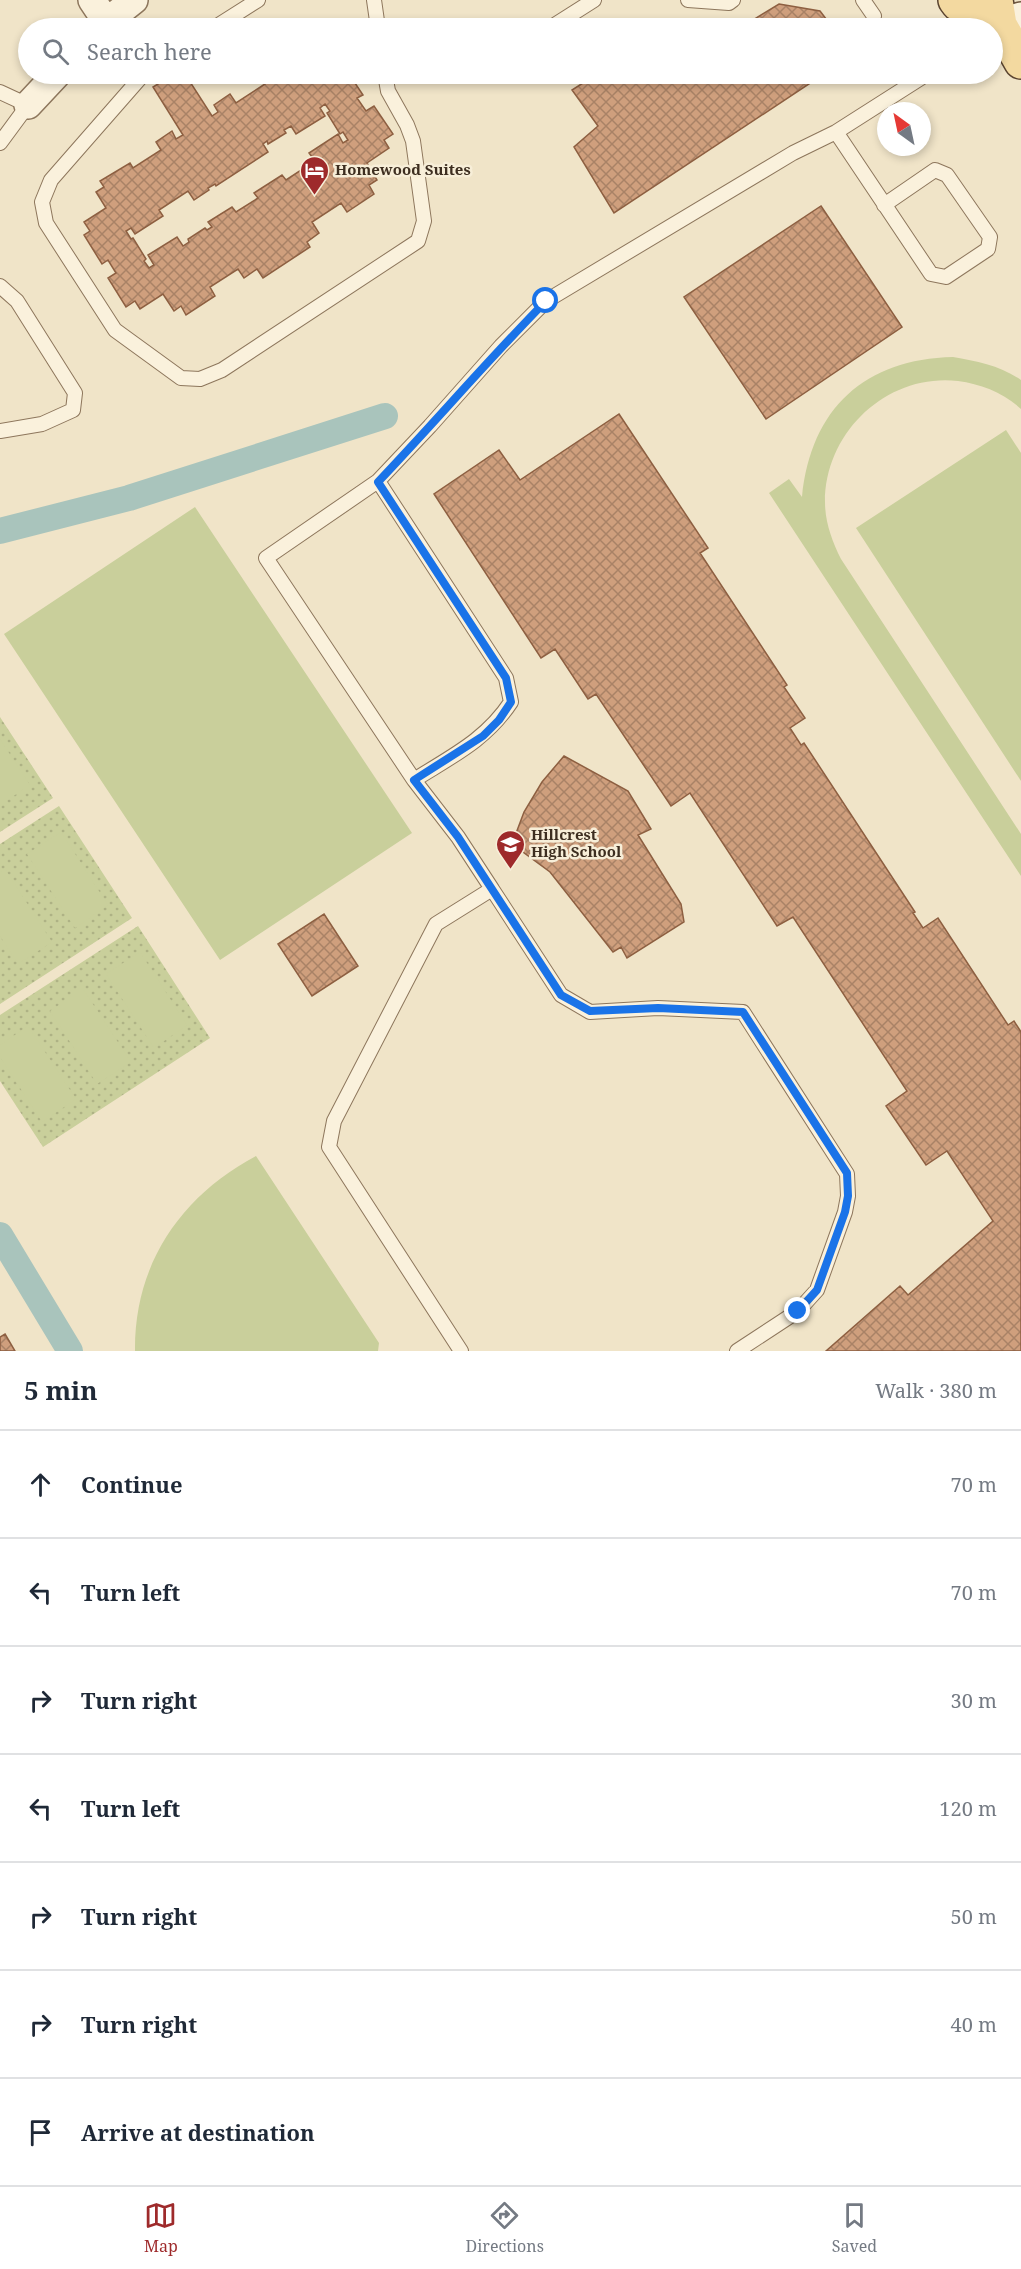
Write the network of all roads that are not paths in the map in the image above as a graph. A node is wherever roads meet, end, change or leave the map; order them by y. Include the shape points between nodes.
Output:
1 (134, 0) edge
2 (258, 0) edge
3 (374, 0) edge
4 (594, 0) edge
5 (688, 0) edge
6 (733, 0) edge
7 (863, 0) edge
8 (955, 0) edge
9 (874, 16) dead end
10 (104, 18) edge
11 (230, 18) edge
12 (377, 18) edge
13 (566, 18) edge
14 (999, 18) edge
15 (1003, 21) edge
16 (1021, 62) edge
17 (48, 84) edge
18 (134, 84) edge
19 (387, 84) edge
20 (911, 84) edge
21 (0, 92) edge
22 (28, 105) junction
23 (836, 132) junction
24 (0, 143) edge
25 (884, 205) junction
26 (0, 286) edge
27 (0, 431) edge
28 (378, 482) junction
29 (414, 780) junction
30 (492, 889) junction
31 (461, 1351) edge
32 (737, 1351) edge

1 - 10 street
2 - 11 lane
3 - 12 lane
4 - 13 lane
5 - 6 lane
7 - 9 lane
8 - 14 main road
15 - 16 main road
17 - 22 street
18 - 19 lane via 51,180 42,202 46,224 115,330 181,378 200,378 222,370 418,241 424,221 413,141
20 - 23 lane
21 - 22 lane
22 - 24 lane
23 - 25 lane
23 - 28 lane via 793,153 546,301
25 - 25 lane via 931,274 946,277 988,249 990,237 947,175 935,170
26 - 27 lane via 17,301 75,393 73,410 42,424
28 - 29 lane via 506,678 511,702 483,736
28 - 29 lane via 266,558
29 - 30 lane
30 - 31 lane via 436,924 334,1121 329,1147
30 - 32 lane via 561,995 590,1011 658,1008 743,1012 847,1173 845,1212 817,1290 798,1311

